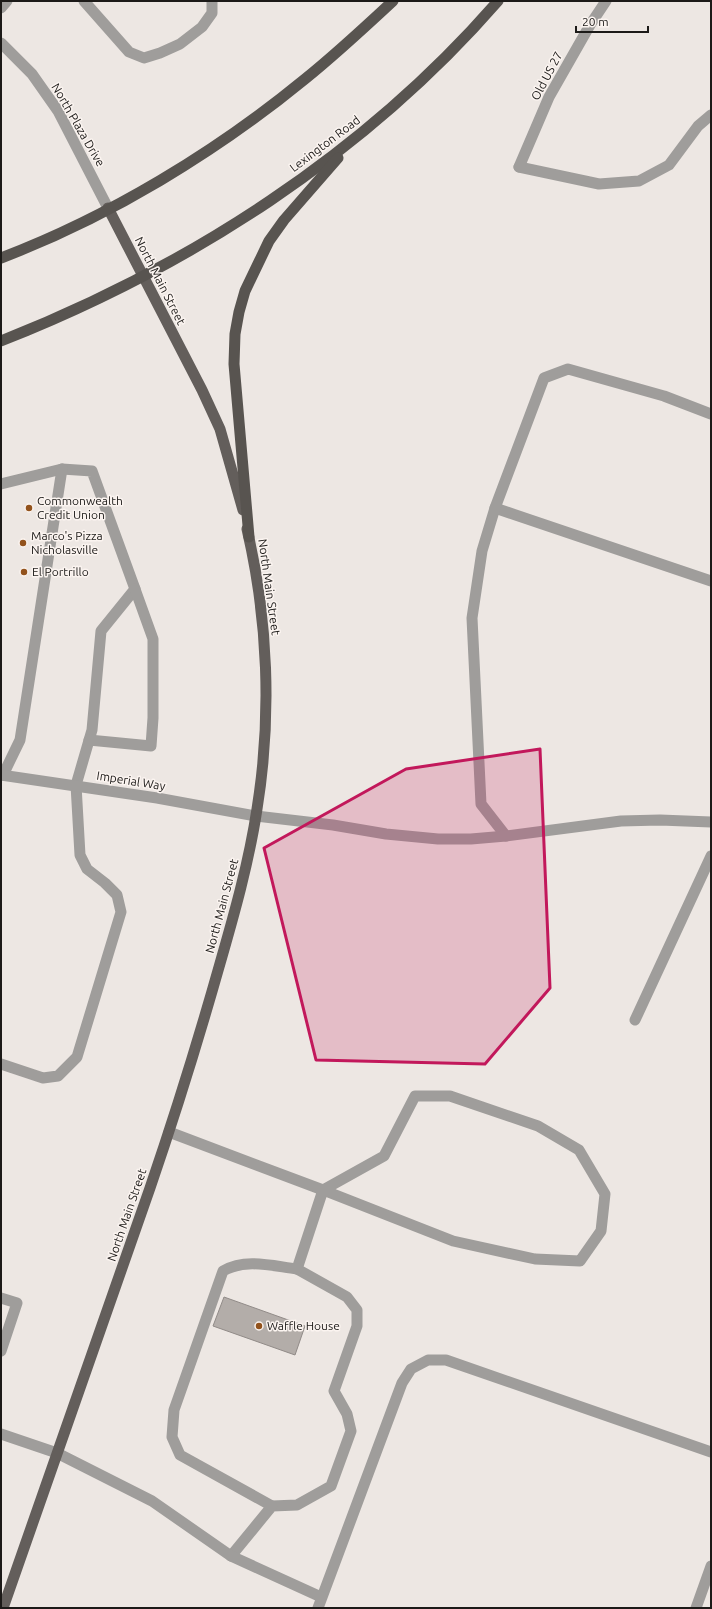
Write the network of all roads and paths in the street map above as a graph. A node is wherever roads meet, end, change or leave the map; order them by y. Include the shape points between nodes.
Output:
1 (7, 1) edge
2 (84, 1) edge
3 (212, 1) edge
4 (393, 1) edge
5 (498, 1) edge
6 (606, 1) edge
7 (1, 8) edge
8 (1, 43) edge
9 (711, 115) edge
10 (356, 137) junction
11 (108, 208) junction
12 (1, 258) edge
13 (143, 276) junction
14 (1, 341) edge
15 (711, 414) edge
16 (62, 469) junction
17 (1, 484) edge
18 (495, 508) junction
19 (249, 537) junction
20 (711, 581) edge
21 (135, 589) junction
22 (89, 740) junction
23 (2, 775) edge
24 (76, 786) junction
25 (256, 816) junction
26 (711, 822) edge
27 (506, 836) junction
28 (711, 856) edge
29 (635, 1020) dead end
30 (1, 1064) edge
31 (169, 1132) junction
32 (323, 1190) junction
33 (296, 1269) junction
34 (1, 1298) edge
35 (1, 1351) edge
36 (1, 1434) edge
37 (711, 1452) edge
38 (56, 1454) junction
39 (272, 1506) junction
40 (231, 1556) junction
41 (711, 1566) edge
42 (322, 1597) junction
43 (3, 1608) edge
44 (318, 1608) edge
45 (696, 1608) edge

1 - 7 street
2 - 3 street via 128,52 144,58 180,44 202,27 212,13
4 - 11 highway via 305,80 252,120 197,157
5 - 10 highway, Lexington Road via 428,75
6 - 9 street, Old US 27 via 558,80 519,167 599,184 639,181 669,165 698,126
8 - 11 street, North Plaza Drive via 32,74 58,111
10 - 13 highway, Lexington Road via 338,153 244,218
10 - 19 highway via 269,241 245,291 239,312 234,364
11 - 12 highway via 79,224
11 - 13 main road, North Main Street
13 - 14 highway, Lexington Road via 68,314
13 - 19 main road, North Main Street via 220,429
15 - 18 street via 664,396 568,369 544,378
16 - 17 street
16 - 21 street via 92,471
16 - 23 street via 20,740
18 - 20 street
18 - 27 street via 482,551 472,618 481,804
19 - 25 main road, North Main Street via 260,596 265,682 264,746
21 - 22 street via 101,631
21 - 22 street via 153,639 151,746
22 - 24 street
23 - 24 street, Imperial Way
24 - 25 street, Imperial Way
24 - 30 street via 80,855 86,869 118,896 121,912 77,1057 58,1076 43,1078
25 - 27 street, Imperial Way via 333,824 410,837 471,839
25 - 31 main road, North Main Street via 247,863 224,948
26 - 27 street, Imperial Way via 621,821
28 - 29 street
31 - 32 street
31 - 38 main road, North Main Street
32 - 32 street via 384,1156 415,1096 450,1096 538,1126 580,1150 605,1194 601,1231 580,1261 535,1259 453,1241
32 - 33 street
33 - 39 street via 347,1297 358,1310 358,1326 334,1391 347,1414 351,1431 331,1486 296,1505
33 - 39 street via 249,1263 232,1266 223,1271 174,1410 172,1437 180,1455
34 - 35 street via 17,1303
36 - 38 street
37 - 42 street via 446,1360 428,1360 411,1369 402,1383
38 - 40 street via 152,1501
38 - 43 main road, North Main Street
39 - 40 street
40 - 42 street
41 - 45 street
42 - 44 street

